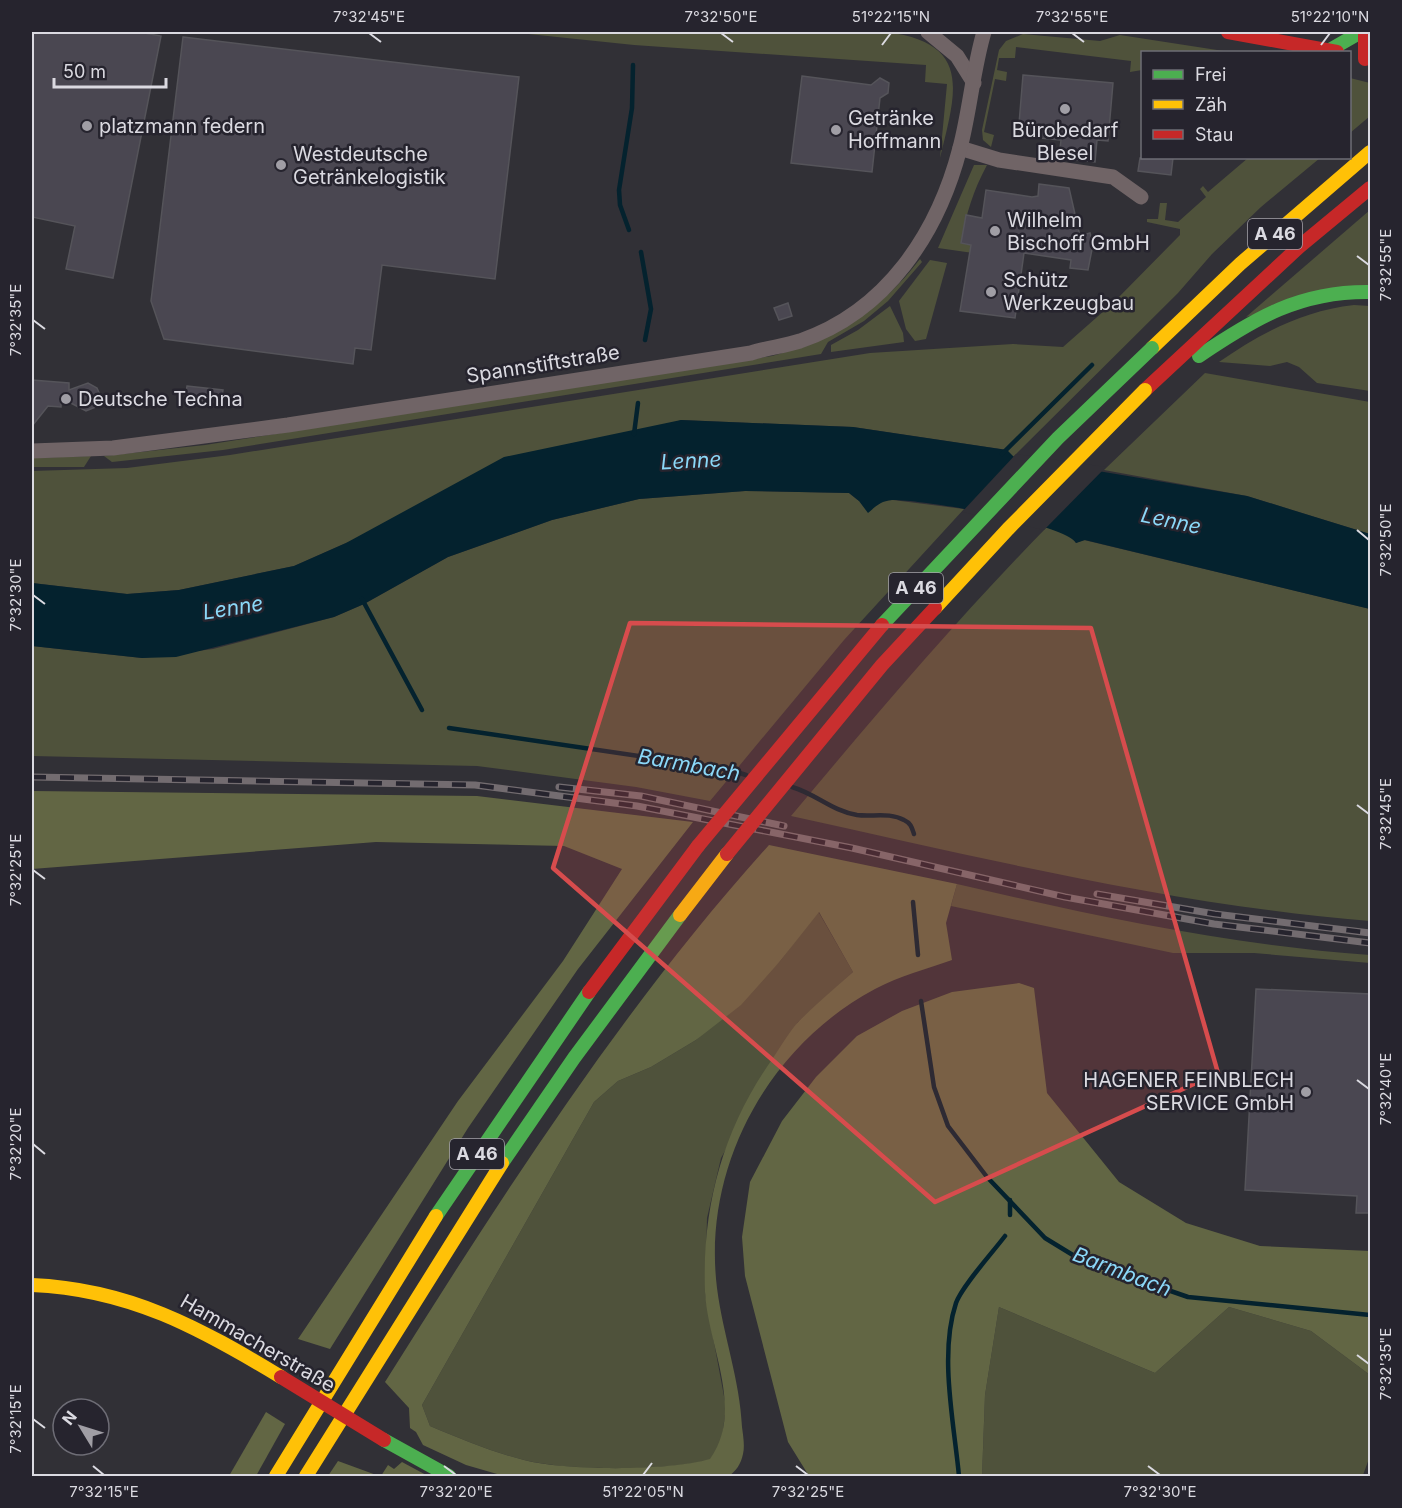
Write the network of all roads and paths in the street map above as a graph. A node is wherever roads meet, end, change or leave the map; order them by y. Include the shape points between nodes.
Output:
1 (928, 32) edge
2 (984, 32) edge
3 (1228, 32) edge
4 (1363, 32) edge
5 (1327, 51) edge
6 (1334, 51) edge
7 (1351, 55) edge
8 (1369, 57) edge
9 (974, 83) junction
10 (960, 148) junction
11 (1371, 152) edge
12 (1371, 188) edge
13 (1142, 197) dead end
14 (1371, 292) edge
15 (1145, 390) junction
16 (32, 451) edge
17 (32, 1285) edge
18 (276, 1476) edge
19 (306, 1476) edge
20 (450, 1476) edge

1 - 9 street via 957,56
2 - 9 street, Spannstiftstraße
3 - 5 main road
4 - 6 main road
4 - 8 main road
7 - 8 main road
9 - 10 street, Spannstiftstraße
10 - 13 street via 999,160 1113,177
10 - 16 street, Spannstiftstraße via 933,222 898,275 871,301 835,325 800,341 751,353 288,425 113,448
11 - 18 main road, A 46, bridge via 1240,264 1058,438 886,621 698,846 582,1001 456,1184
12 - 15 main road, A 46 via 1300,246
14 - 15 main road via 1348,291 1295,301 1253,320
15 - 19 main road, A 46, bridge via 882,665 727,854 605,1014 489,1183
17 - 20 main road, Hammacherstraße, bridge via 92,1290 138,1302 187,1323

